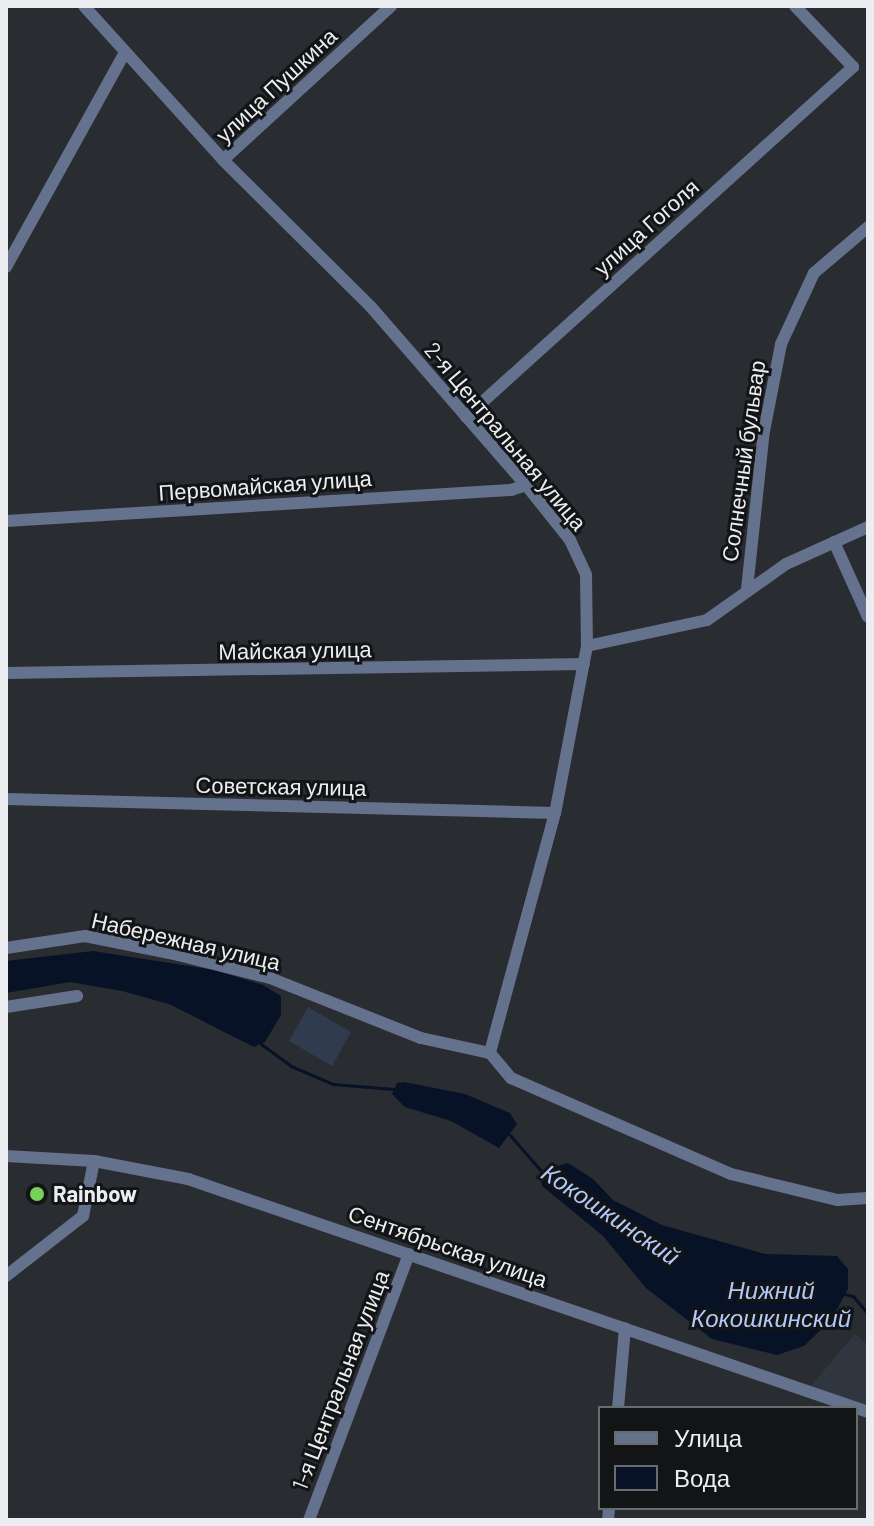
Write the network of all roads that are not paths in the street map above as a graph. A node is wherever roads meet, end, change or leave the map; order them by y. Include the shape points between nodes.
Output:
1 (84, 6) edge
2 (391, 6) edge
3 (795, 6) edge
4 (124, 54) junction
5 (223, 160) junction
6 (868, 227) edge
7 (6, 267) edge
8 (466, 417) junction
9 (526, 485) junction
10 (6, 521) edge
11 (868, 527) edge
12 (834, 542) junction
13 (747, 589) junction
14 (868, 617) edge
15 (587, 646) junction
16 (584, 664) junction
17 (6, 673) edge
18 (6, 799) edge
19 (555, 813) junction
20 (6, 948) edge
21 (77, 996) dead end
22 (6, 1007) edge
23 (490, 1053) junction
24 (6, 1156) edge
25 (94, 1161) junction
26 (868, 1198) edge
27 (409, 1254) junction
28 (6, 1276) edge
29 (625, 1328) junction
30 (618, 1406) edge
31 (851, 1406) edge
32 (309, 1520) edge

1 - 4 street, 2-я Центральная улица
2 - 5 street, улица Пушкина
3 - 8 street, улица Гоголя via 853,67
4 - 5 street, 2-я Центральная улица
4 - 7 street
5 - 8 street, 2-я Центральная улица via 371,307
6 - 13 street, Солнечный бульвар via 814,273 781,344 764,431
8 - 9 street, 2-я Центральная улица
9 - 10 street, Первомайская улица
9 - 15 street, 2-я Центральная улица via 570,540 586,575
11 - 12 street
12 - 13 street
12 - 14 street
13 - 15 street via 707,620
15 - 16 street, 2-я Центральная улица
16 - 17 street, Майская улица
16 - 19 street, 2-я Центральная улица
18 - 19 street, Советская улица
19 - 23 street, 2-я Центральная улица
20 - 23 street, Набережная улица via 85,936 162,952 270,978 421,1038
21 - 22 street
23 - 26 street via 511,1078 731,1174 789,1192 847,1201
24 - 25 street, Сентябрьская улица
25 - 27 street, Сентябрьская улица via 188,1179
25 - 28 street via 83,1216
27 - 29 street, Сентябрьская улица
27 - 32 street, 1-я Центральная улица
29 - 30 street
29 - 31 street, Сентябрьская улица

